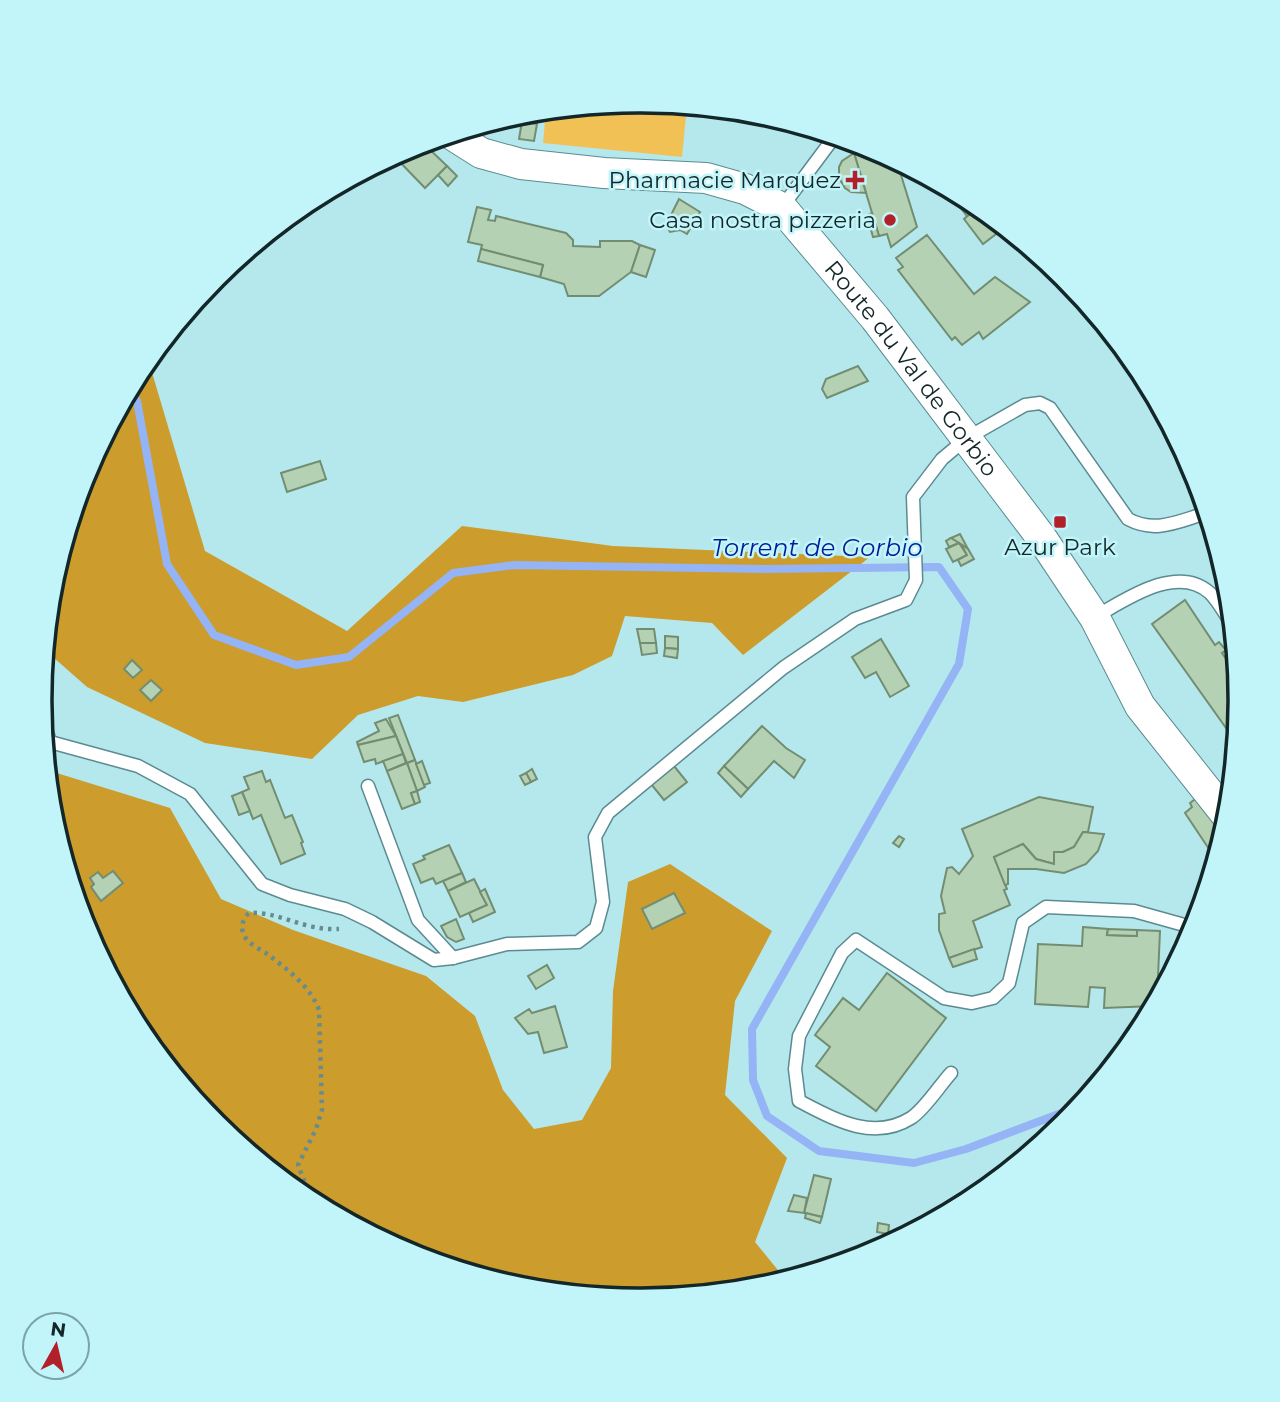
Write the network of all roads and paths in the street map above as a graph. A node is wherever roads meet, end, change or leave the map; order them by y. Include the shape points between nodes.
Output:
1 (462, 142) edge
2 (828, 145) edge
3 (782, 208) junction
4 (967, 438) junction
5 (1197, 516) edge
6 (1219, 606) edge
7 (1095, 618) junction
8 (54, 743) edge
9 (368, 786) dead end
10 (1218, 804) edge
11 (372, 922) junction
12 (1183, 925) edge
13 (453, 958) junction
14 (951, 1073) dead end
15 (305, 1183) edge

1 - 3 street, Route du Val de Gorbio via 481,153 522,164 706,178 745,189
2 - 3 lane
3 - 4 street, Route du Val de Gorbio via 875,318
4 - 5 lane via 1025,405 1040,404 1050,408 1128,519 1142,527 1157,527
4 - 7 street, Route du Val de Gorbio
4 - 13 lane via 942,459 913,497 916,580 906,600 855,619 783,668 608,813 595,837 603,902 596,928 578,942 507,944
6 - 7 lane via 1209,592 1185,580 1144,589
7 - 10 street, Route du Val de Gorbio via 1140,706
8 - 11 lane via 138,766 190,794 262,884
9 - 13 lane via 418,920
11 - 13 lane via 435,960
11 - 15 path via 370,927 320,930 260,912 249,913 243,923 247,940 308,990 319,1010 322,1110 298,1165
12 - 14 lane via 1134,911 1046,907 1023,923 1009,983 993,998 972,1003 944,998 856,940 842,953 799,1036 795,1069 799,1101 839,1122 878,1131 912,1118

